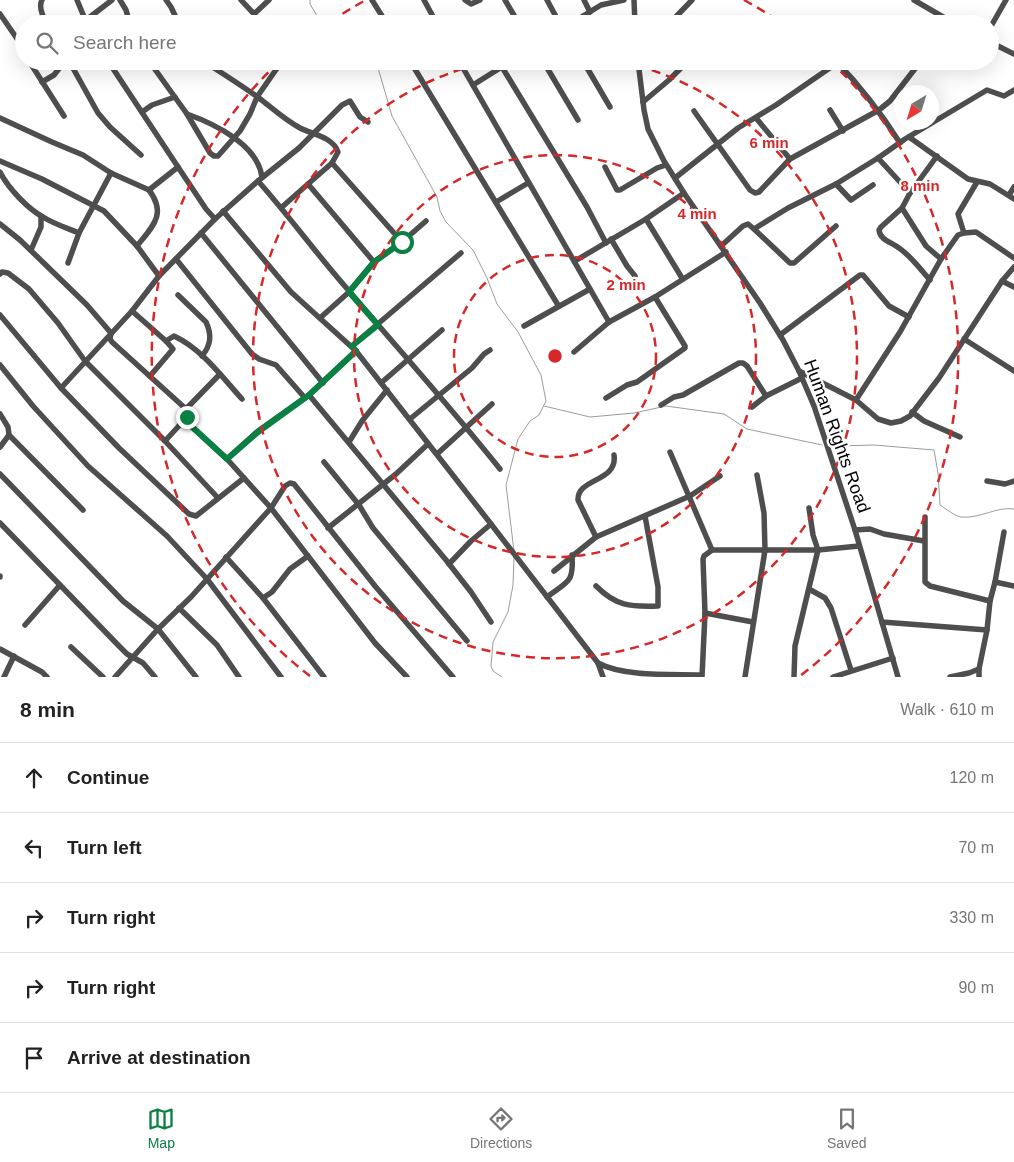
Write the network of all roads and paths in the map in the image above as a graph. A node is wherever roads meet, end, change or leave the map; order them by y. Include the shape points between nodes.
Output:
1 (42, 0) edge
2 (77, 0) edge
3 (112, 0) edge
4 (120, 0) edge
5 (166, 0) edge
6 (241, 0) edge
7 (270, 0) edge
8 (372, 0) edge
9 (424, 0) edge
10 (465, 0) edge
11 (480, 0) edge
12 (506, 0) edge
13 (547, 0) edge
14 (584, 0) edge
15 (624, 0) edge
16 (634, 0) edge
17 (692, 0) edge
18 (914, 0) edge
19 (1006, 0) edge
20 (590, 12) junction
21 (0, 14) edge
22 (254, 14) joint
23 (43, 15) edge
24 (83, 15) edge
25 (94, 15) edge
26 (127, 15) edge
27 (175, 15) edge
28 (381, 15) edge
29 (432, 15) edge
30 (514, 15) edge
31 (555, 15) edge
32 (585, 15) edge
33 (635, 15) edge
34 (678, 15) edge
35 (938, 15) edge
36 (997, 15) edge
37 (15, 36) edge
38 (999, 46) edge
39 (1014, 54) edge
40 (35, 70) edge
41 (59, 70) edge
42 (72, 70) edge
43 (114, 70) edge
44 (156, 70) edge
45 (216, 70) edge
46 (275, 70) edge
47 (415, 70) edge
48 (464, 70) edge
49 (497, 70) edge
50 (504, 70) edge
51 (548, 70) edge
52 (588, 70) edge
53 (639, 70) edge
54 (679, 70) edge
55 (825, 70) edge
56 (845, 70) edge
57 (913, 70) edge
58 (42, 82) junction
59 (473, 85) junction
60 (1014, 90) edge
61 (175, 97) junction
62 (257, 97) junction
63 (643, 102) junction
64 (610, 107) dead end
65 (830, 110) dead end
66 (879, 110) junction
67 (694, 111) dead end
68 (142, 112) junction
69 (187, 114) junction
70 (64, 116) dead end
71 (0, 118) edge
72 (756, 118) junction
73 (578, 120) dead end
74 (368, 122) dead end
75 (843, 131) junction
76 (314, 133) junction
77 (909, 137) junction
78 (235, 138) junction
79 (718, 143) junction
80 (900, 143) junction
81 (141, 154) dead end
82 (937, 156) junction
83 (790, 158) junction
84 (878, 158) junction
85 (0, 161) edge
86 (332, 162) junction
87 (666, 164) junction
88 (178, 167) junction
89 (605, 167) dead end
90 (0, 172) edge
91 (111, 173) junction
92 (675, 178) junction
93 (260, 179) junction
94 (976, 182) junction
95 (528, 183) junction
96 (308, 184) junction
97 (836, 184) junction
98 (873, 185) dead end
99 (1014, 187) edge
100 (150, 190) junction
101 (910, 192) junction
102 (684, 193) junction
103 (1011, 197) edge
104 (496, 202) junction
105 (95, 205) junction
106 (282, 207) junction
107 (902, 208) junction
108 (223, 211) junction
109 (41, 217) junction
110 (214, 219) junction
111 (646, 219) junction
112 (426, 221) dead end
113 (0, 224) edge
114 (836, 226) dead end
115 (754, 229) junction
116 (78, 233) junction
117 (201, 233) junction
118 (964, 233) junction
119 (608, 241) junction
120 (402, 242) junction
121 (137, 246) junction
122 (721, 246) junction
123 (31, 250) junction
124 (726, 252) junction
125 (461, 253) dead end
126 (1014, 258) edge
127 (176, 259) junction
128 (941, 259) junction
129 (575, 261) junction
130 (374, 262) junction
131 (68, 263) dead end
132 (1014, 267) edge
133 (0, 274) edge
134 (159, 276) junction
135 (635, 276) dead end
136 (682, 278) junction
137 (930, 280) junction
138 (1002, 280) junction
139 (1014, 287) edge
140 (590, 289) junction
141 (349, 292) junction
142 (178, 295) dead end
143 (655, 297) junction
144 (558, 305) junction
145 (132, 311) junction
146 (0, 315) edge
147 (908, 317) junction
148 (320, 318) junction
149 (609, 322) junction
150 (378, 325) junction
151 (524, 326) dead end
152 (442, 330) dead end
153 (111, 333) junction
154 (780, 335) junction
155 (964, 339) junction
156 (166, 340) junction
157 (354, 349) junction
158 (490, 350) dead end
159 (574, 352) dead end
160 (202, 356) junction
161 (85, 361) junction
162 (408, 361) junction
163 (0, 365) edge
164 (799, 371) junction
165 (1014, 371) edge
166 (220, 374) junction
167 (150, 376) junction
168 (802, 378) junction
169 (322, 383) junction
170 (382, 383) junction
171 (62, 388) junction
172 (387, 390) junction
173 (307, 396) junction
174 (439, 396) junction
175 (766, 396) junction
176 (606, 398) dead end
177 (242, 399) dead end
178 (856, 400) junction
179 (492, 404) dead end
180 (661, 405) dead end
181 (752, 407) dead end
182 (186, 409) junction
183 (912, 412) junction
184 (0, 414) edge
185 (187, 417) junction
186 (410, 419) junction
187 (467, 428) junction
188 (9, 434) junction
189 (960, 437) dead end
190 (165, 441) junction
191 (349, 442) junction
192 (428, 444) junction
193 (0, 447) edge
194 (670, 452) dead end
195 (437, 454) junction
196 (614, 455) dead end
197 (227, 459) junction
198 (324, 462) dead end
199 (500, 469) dead end
200 (0, 474) edge
201 (757, 475) dead end
202 (720, 476) dead end
203 (244, 478) junction
204 (987, 481) dead end
205 (1014, 481) edge
206 (384, 484) junction
207 (690, 496) junction
208 (218, 498) junction
209 (359, 505) junction
210 (271, 508) junction
211 (809, 508) dead end
212 (84, 510) dead end
213 (645, 516) junction
214 (926, 517) dead end
215 (0, 524) edge
216 (492, 524) junction
217 (328, 528) junction
218 (855, 530) junction
219 (1004, 532) dead end
220 (596, 536) junction
221 (924, 541) junction
222 (859, 546) junction
223 (712, 550) junction
224 (765, 550) junction
225 (818, 550) junction
226 (572, 555) junction
227 (308, 556) junction
228 (226, 557) junction
229 (449, 564) junction
230 (554, 571) dead end
231 (207, 579) junction
232 (995, 582) junction
233 (60, 585) junction
234 (596, 586) dead end
235 (1014, 586) edge
236 (809, 589) junction
237 (547, 597) junction
238 (263, 598) junction
239 (990, 601) junction
240 (179, 608) junction
241 (705, 614) junction
242 (490, 622) dead end
243 (753, 622) junction
244 (882, 622) junction
245 (25, 624) dead end
246 (158, 629) junction
247 (987, 630) junction
248 (467, 641) dead end
249 (71, 647) dead end
250 (0, 649) edge
251 (14, 656) junction
252 (133, 657) junction
253 (893, 658) junction
254 (598, 664) junction
255 (979, 669) junction
256 (851, 670) junction
257 (656, 675) edge
258 (702, 676) edge
259 (4, 677) edge
260 (47, 677) edge
261 (103, 677) edge
262 (115, 677) edge
263 (155, 677) edge
264 (196, 677) edge
265 (239, 677) edge
266 (281, 677) edge
267 (324, 677) edge
268 (407, 677) edge
269 (453, 677) edge
270 (603, 677) edge
271 (744, 677) edge
272 (794, 677) edge
273 (832, 677) edge
274 (898, 677) edge
275 (950, 677) edge
276 (979, 677) edge

1 - 23 street
2 - 24 street
3 - 25 street
4 - 26 street
5 - 27 street
6 - 22 street
7 - 22 street
8 - 28 street
9 - 29 street
10 - 11 street via 471,4
12 - 30 street
13 - 31 street
14 - 20 street
15 - 20 street via 601,5
16 - 33 street
17 - 34 street
18 - 35 street
19 - 36 street
20 - 32 street
21 - 37 street
38 - 39 street
40 - 58 street
41 - 58 street
42 - 81 street via 98,113
43 - 68 street
44 - 61 street
45 - 62 street
46 - 62 street
47 - 104 street
48 - 59 street
49 - 59 street
50 - 119 street
51 - 73 street
52 - 64 street
53 - 63 street, Human Rights Road
54 - 63 street
55 - 72 street
56 - 66 street
57 - 66 street via 890,101
58 - 70 street
59 - 95 street
60 - 77 street via 1004,96 987,90
61 - 68 street
61 - 69 street
62 - 76 street via 301,129
62 - 78 street
63 - 87 street, Human Rights Road via 648,129
65 - 75 street
66 - 75 street
66 - 80 street
67 - 79 street
68 - 88 street
69 - 78 street
69 - 78 street via 214,156 218,156
71 - 91 street via 83,155
72 - 79 street
72 - 83 street
74 - 76 street via 360,117 350,101
75 - 83 street
76 - 86 street via 337,149
76 - 93 street
77 - 80 street
77 - 82 street
78 - 93 street via 255,157
79 - 83 street via 755,193
79 - 92 street
80 - 84 street
82 - 94 street via 968,180
82 - 101 street
84 - 97 street
84 - 101 street
85 - 105 street
86 - 96 street
86 - 120 street
87 - 89 street via 620,190 617,190
87 - 92 street, Human Rights Road
88 - 100 street
88 - 110 street
90 - 109 street via 16,194
91 - 100 street
91 - 105 street
92 - 102 street, Human Rights Road
93 - 106 street
93 - 108 street
94 - 103 street via 990,184
94 - 118 street via 958,214
95 - 104 street
95 - 129 street
96 - 106 street
96 - 130 street
97 - 98 street via 851,200
97 - 115 street
99 - 103 street
100 - 121 street via 159,209 151,228
101 - 107 street
102 - 111 street
102 - 122 street, Human Rights Road
104 - 144 street
105 - 116 street
105 - 121 street
106 - 141 street
107 - 128 street via 926,246
107 - 137 street via 878,230 879,234 902,250
108 - 110 street
108 - 148 street via 291,292
109 - 116 street
109 - 123 street via 41,228
110 - 117 street
111 - 119 street
111 - 136 street
112 - 120 street
113 - 123 street
114 - 115 street via 794,263 790,263
115 - 122 street via 748,224 743,226
116 - 131 street
117 - 127 street
117 - 169 street
118 - 126 street via 976,232
118 - 128 street via 958,235
119 - 129 street
119 - 135 street
120 - 130 street
121 - 134 street
122 - 124 street, Human Rights Road
123 - 153 street
124 - 136 street
124 - 154 street, Human Rights Road
125 - 150 street
127 - 134 street
127 - 173 street via 252,354 276,365
128 - 137 street
129 - 140 street
130 - 141 street
132 - 138 street
133 - 161 street via 8,273 28,289
134 - 145 street
136 - 143 street
137 - 147 street
138 - 139 street
138 - 155 street
140 - 144 street
140 - 149 street
141 - 148 street
141 - 150 street
142 - 160 street via 206,322 211,338
143 - 149 street
143 - 176 street via 685,348 637,382
144 - 151 street
145 - 153 street
145 - 156 street
146 - 171 street
147 - 154 street via 888,306 860,275
147 - 178 street
148 - 157 street
149 - 159 street
150 - 157 street
150 - 162 street
152 - 162 street
153 - 161 street
153 - 167 street via 112,342
154 - 164 street, Human Rights Road
155 - 165 street
155 - 183 street
156 - 160 street via 174,336 183,340
156 - 167 street via 173,349
157 - 169 street
157 - 170 street
158 - 174 street
160 - 166 street
161 - 171 street
161 - 190 street
162 - 170 street
162 - 174 street
163 - 231 street via 88,466 167,536
164 - 168 street, Human Rights Road
164 - 178 street
166 - 177 street
166 - 182 street
167 - 182 street
168 - 175 street
168 - 218 street, Human Rights Road
169 - 173 street
170 - 172 street
171 - 208 street via 118,448 189,514 196,516
172 - 186 street
172 - 191 street
173 - 191 street
173 - 197 street
174 - 186 street
174 - 187 street
175 - 180 street via 743,363
175 - 181 street
178 - 183 street via 885,422 901,421
179 - 187 street
182 - 185 street
183 - 189 street
184 - 188 street
185 - 190 street
185 - 197 street via 190,425
186 - 192 street
187 - 195 street
187 - 199 street
188 - 193 street
188 - 212 street
190 - 208 street
191 - 206 street
192 - 195 street
192 - 206 street
194 - 207 street
195 - 216 street
196 - 220 street via 615,462 610,470 580,490 578,495
197 - 203 street
198 - 209 street
200 - 246 street via 122,601
201 - 224 street via 764,513
202 - 207 street
203 - 208 street
203 - 210 street
204 - 205 street via 1005,484
206 - 209 street
206 - 229 street
207 - 213 street
207 - 223 street
209 - 217 street
209 - 248 street via 373,528
210 - 217 street via 284,486 294,484
210 - 227 street
210 - 228 street
211 - 225 street
213 - 220 street
213 - 234 street via 658,587 658,606 620,603
214 - 221 street
215 - 233 street
216 - 229 street
216 - 237 street
217 - 269 street
218 - 221 street via 870,529
218 - 222 street, Human Rights Road
219 - 232 street
220 - 226 street
221 - 239 street via 925,582
222 - 225 street
222 - 244 street, Human Rights Road
223 - 224 street
223 - 241 street via 703,560
224 - 225 street
224 - 243 street
225 - 236 street
226 - 230 street
226 - 237 street via 571,577
227 - 238 street via 290,569
227 - 268 street via 374,643
228 - 231 street
228 - 238 street
229 - 242 street
231 - 240 street
231 - 266 street
232 - 235 street
232 - 239 street
233 - 245 street
233 - 252 street
236 - 256 street via 825,598 831,608
236 - 272 street via 796,646
237 - 254 street
238 - 267 street
239 - 247 street
240 - 246 street
240 - 265 street via 217,645
241 - 243 street
241 - 258 street
243 - 271 street
244 - 247 street
244 - 253 street, Human Rights Road
246 - 252 street
246 - 264 street
247 - 255 street
249 - 261 street
250 - 251 street
251 - 259 street
251 - 260 street
252 - 262 street
252 - 263 street via 143,662
253 - 256 street
253 - 274 street, Human Rights Road
254 - 257 street via 614,670
254 - 270 street
255 - 275 street
255 - 276 street
256 - 273 street
257 - 258 street

